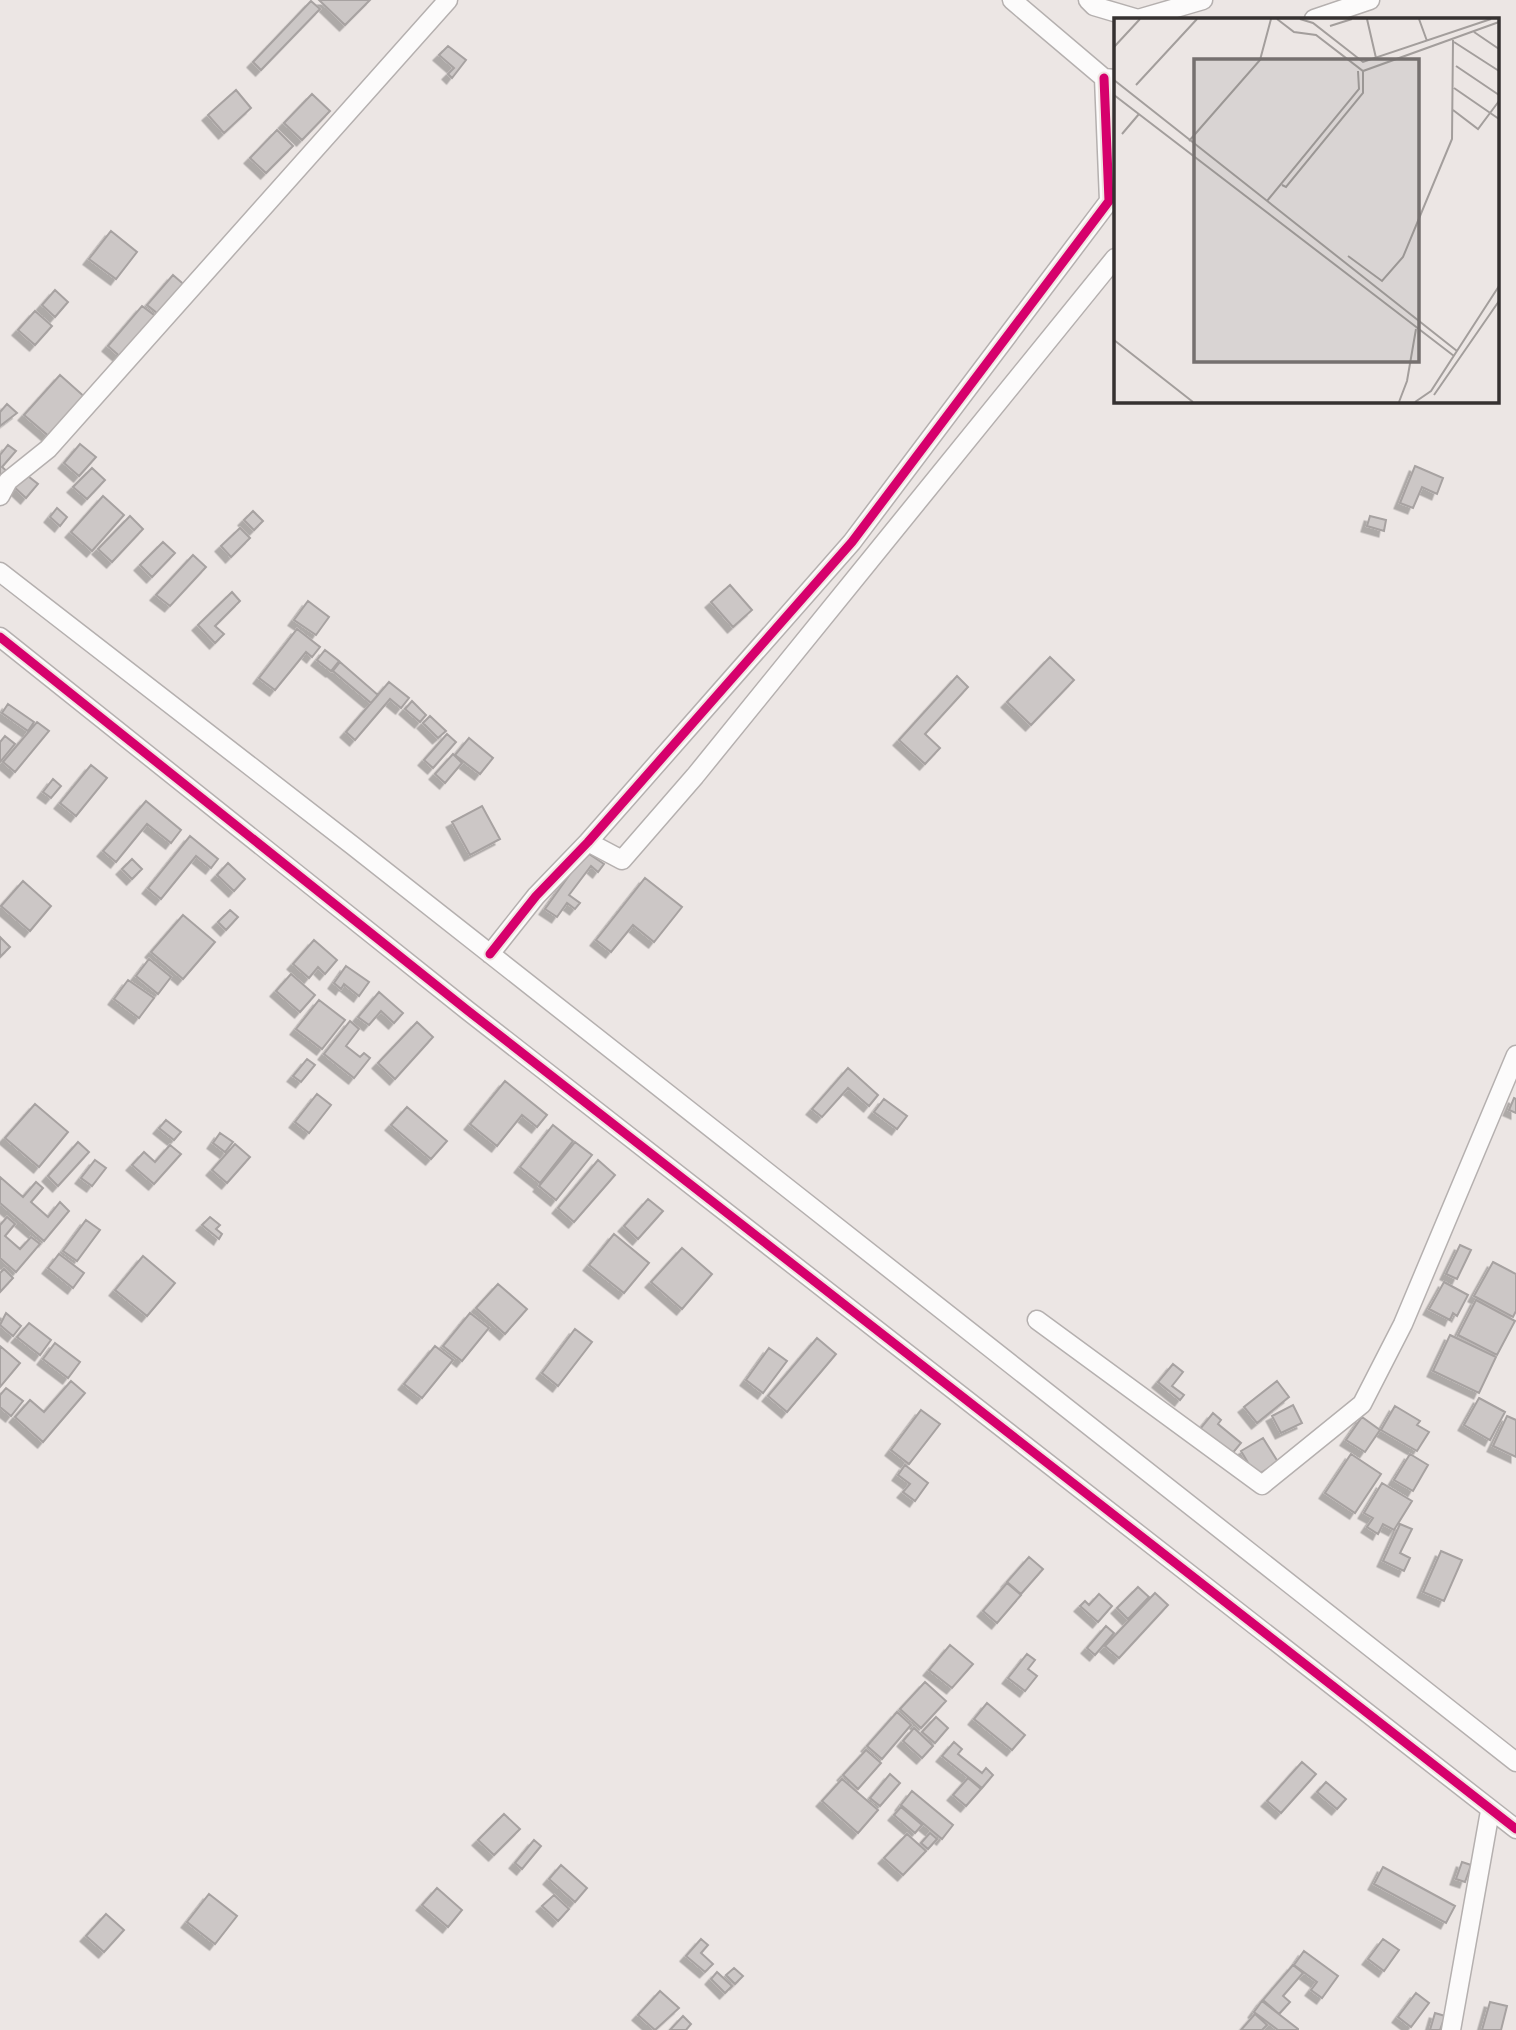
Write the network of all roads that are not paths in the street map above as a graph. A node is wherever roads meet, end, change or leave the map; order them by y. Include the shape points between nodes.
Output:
1 (448, 0) edge
2 (1012, 0) edge
3 (1088, 0) edge
4 (1203, 0) edge
5 (1370, 0) edge
6 (1135, 18) edge
7 (1141, 18) edge
8 (1317, 18) edge
9 (1110, 79) edge
10 (1114, 259) edge
11 (0, 496) edge
12 (0, 572) edge
13 (0, 637) edge
14 (589, 842) junction
15 (490, 954) junction
16 (1516, 1055) edge
17 (1037, 1320) dead end
18 (1516, 1762) edge
19 (1490, 1811) junction
20 (1516, 1829) edge
21 (1451, 2030) edge

1 - 11 street via 48,449 8,481
2 - 9 street
3 - 6 street
4 - 7 street
5 - 8 street
9 - 14 street via 1109,201 852,542
10 - 14 street via 622,860
12 - 15 street
13 - 19 street via 467,1010
14 - 15 street via 536,896
15 - 18 street
16 - 17 street via 1403,1324 1362,1404 1262,1485
19 - 20 street
19 - 21 street

